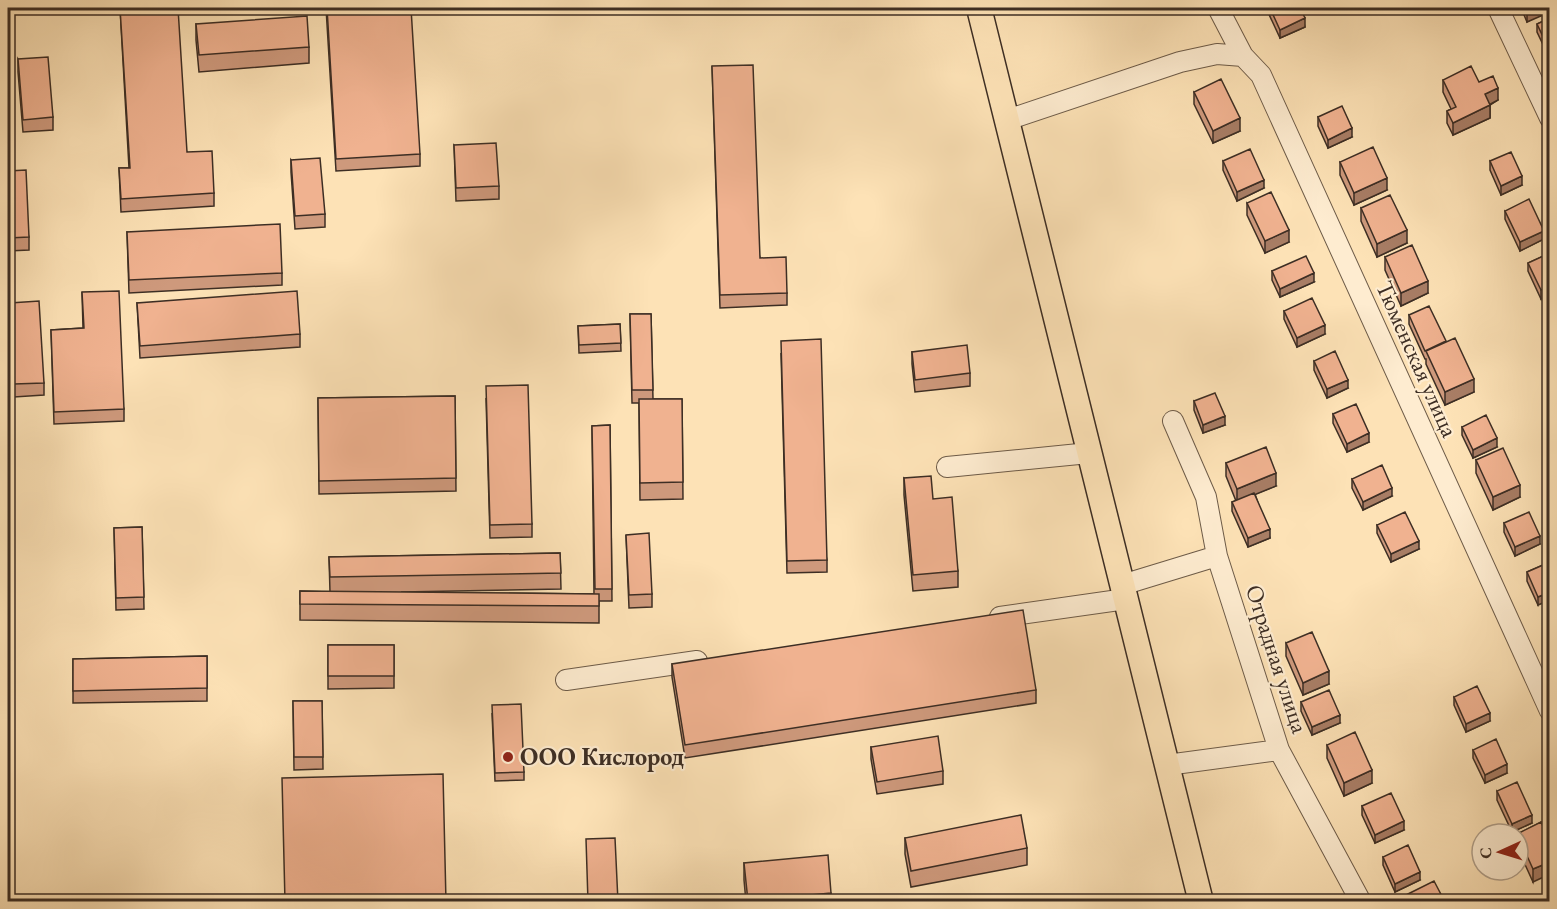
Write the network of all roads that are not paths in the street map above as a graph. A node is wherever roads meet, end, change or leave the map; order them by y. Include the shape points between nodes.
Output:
1 (979, 8) edge
2 (1218, 8) edge
3 (1498, 8) edge
4 (1243, 56) junction
5 (1550, 118) edge
6 (1007, 120) junction
7 (1173, 421) dead end
8 (1089, 453) junction
9 (947, 467) dead end
10 (1217, 556) junction
11 (1124, 592) junction
12 (986, 619) edge
13 (718, 658) edge
14 (566, 680) dead end
15 (1550, 711) edge
16 (1279, 750) junction
17 (1167, 765) junction
18 (1201, 902) edge
19 (1361, 902) edge

1 - 6 main road
2 - 4 street, Тюменская улица
3 - 5 street
4 - 6 street via 1217,54 1180,63
4 - 15 street, Тюменская улица via 1261,75
6 - 8 main road
7 - 10 street, Отрадная улица via 1206,497
8 - 9 street
8 - 11 main road
10 - 11 street
10 - 16 street, Отрадная улица
11 - 12 street
11 - 17 main road
13 - 14 street
16 - 17 street
16 - 19 street, Отрадная улица
17 - 18 main road

